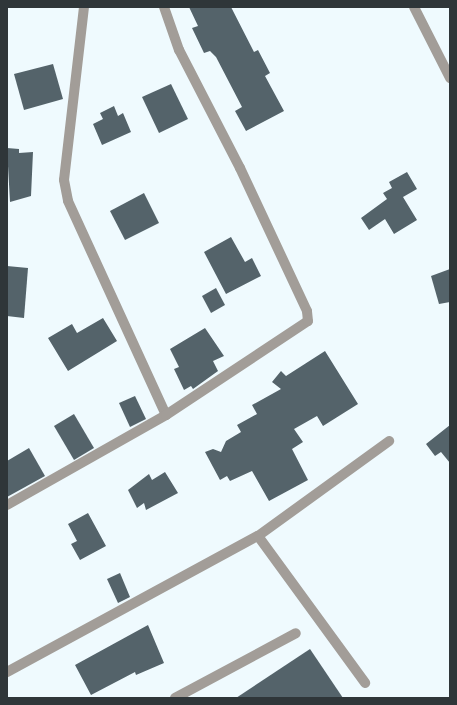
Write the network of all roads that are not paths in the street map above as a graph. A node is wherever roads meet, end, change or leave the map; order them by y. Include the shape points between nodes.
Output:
1 (84, 7) edge
2 (164, 7) edge
3 (414, 7) edge
4 (450, 78) edge
5 (166, 415) junction
6 (390, 441) dead end
7 (7, 505) edge
8 (258, 536) junction
9 (296, 633) dead end
10 (7, 672) edge
11 (365, 683) dead end
12 (175, 698) edge

1 - 5 street via 64,180 68,201
2 - 5 street via 179,50 240,168 307,311 308,321
3 - 4 street
5 - 7 street
6 - 8 street
8 - 10 street
8 - 11 street
9 - 12 street

